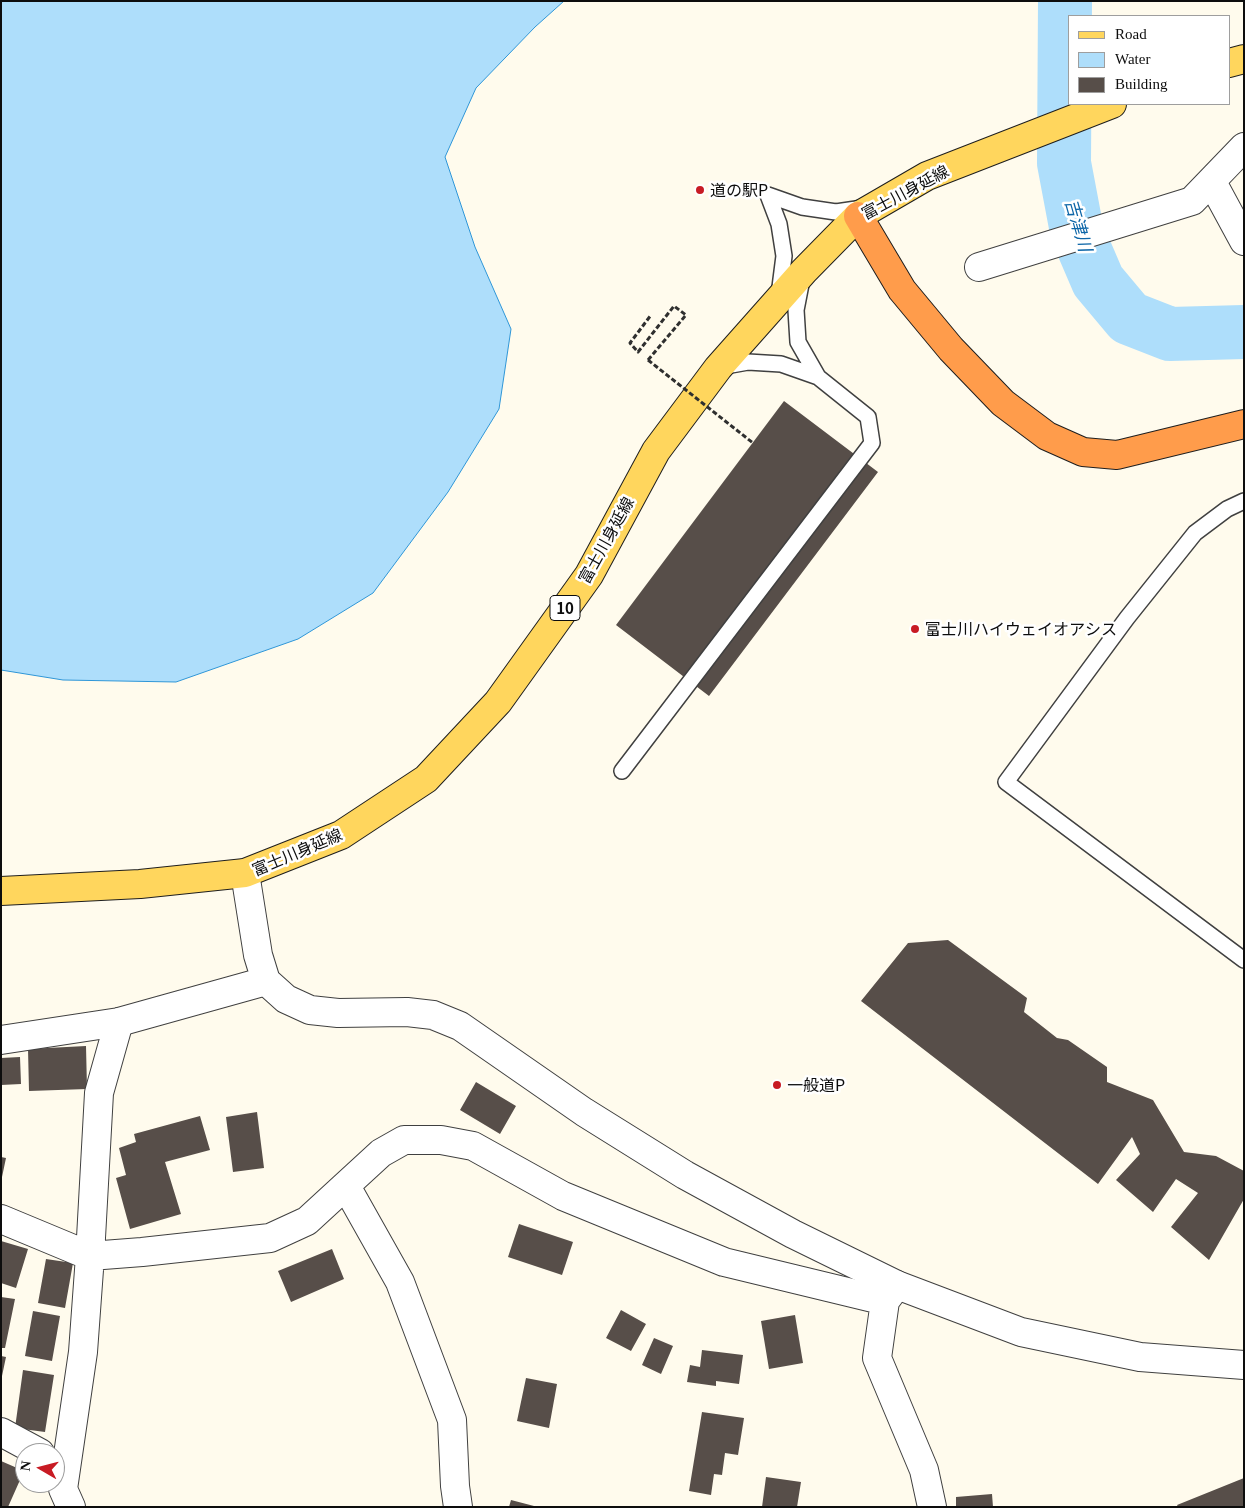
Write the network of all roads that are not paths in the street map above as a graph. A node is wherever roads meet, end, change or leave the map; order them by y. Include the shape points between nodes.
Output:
1 (1244, 59) edge
2 (1230, 63) edge
3 (1109, 105) edge
4 (1244, 147) edge
5 (1212, 182) junction
6 (866, 211) junction
7 (1244, 241) edge
8 (979, 267) dead end
9 (804, 271) junction
10 (778, 301) junction
11 (718, 368) junction
12 (818, 377) junction
13 (1244, 424) edge
14 (1244, 501) edge
15 (622, 770) dead end
16 (245, 873) junction
17 (1, 891) edge
18 (1244, 960) edge
19 (266, 981) junction
20 (119, 1022) junction
21 (1, 1040) edge
22 (346, 1186) junction
23 (1, 1219) edge
24 (90, 1256) junction
25 (891, 1293) junction
26 (1244, 1365) edge
27 (1, 1432) edge
28 (21, 1443) edge
29 (65, 1444) edge
30 (65, 1490) edge
31 (72, 1507) edge
32 (458, 1507) edge
33 (932, 1507) edge

1 - 2 main road
3 - 6 main road, 富士川身延線 / 10 via 927,176
4 - 5 street
5 - 7 street
5 - 8 street via 1192,201
6 - 9 main road, 富士川身延線 / 10
6 - 10 lane via 836,212 802,207 768,195 784,256
6 - 13 highway via 902,290 951,349 1003,403 1047,436 1083,452 1117,455
9 - 10 main road, 富士川身延線 / 10
9 - 12 lane via 796,310 798,342
10 - 11 main road, 富士川身延線 / 10
11 - 12 lane via 748,362 781,364
11 - 16 main road, 富士川身延線 / 10 via 656,451 588,575 498,702 426,779 341,835
12 - 15 lane via 868,417 872,443
14 - 18 lane via 1227,509 1195,533 1127,618 1006,782
16 - 17 main road, 富士川身延線 / 10 via 140,884
16 - 19 street via 258,954
19 - 20 street
19 - 25 street via 286,999 310,1010 407,1012 433,1015 460,1026 584,1112 685,1175
20 - 21 street
20 - 24 street via 99,1093
22 - 24 street via 307,1221 270,1238
22 - 25 street via 381,1153 404,1140 441,1140 473,1146 563,1196 724,1262
22 - 32 street via 400,1282 452,1420
23 - 24 street
24 - 29 street via 83,1352
25 - 26 street via 1022,1332 1140,1357
25 - 33 street via 877,1358 924,1470
27 - 28 street
30 - 31 street

